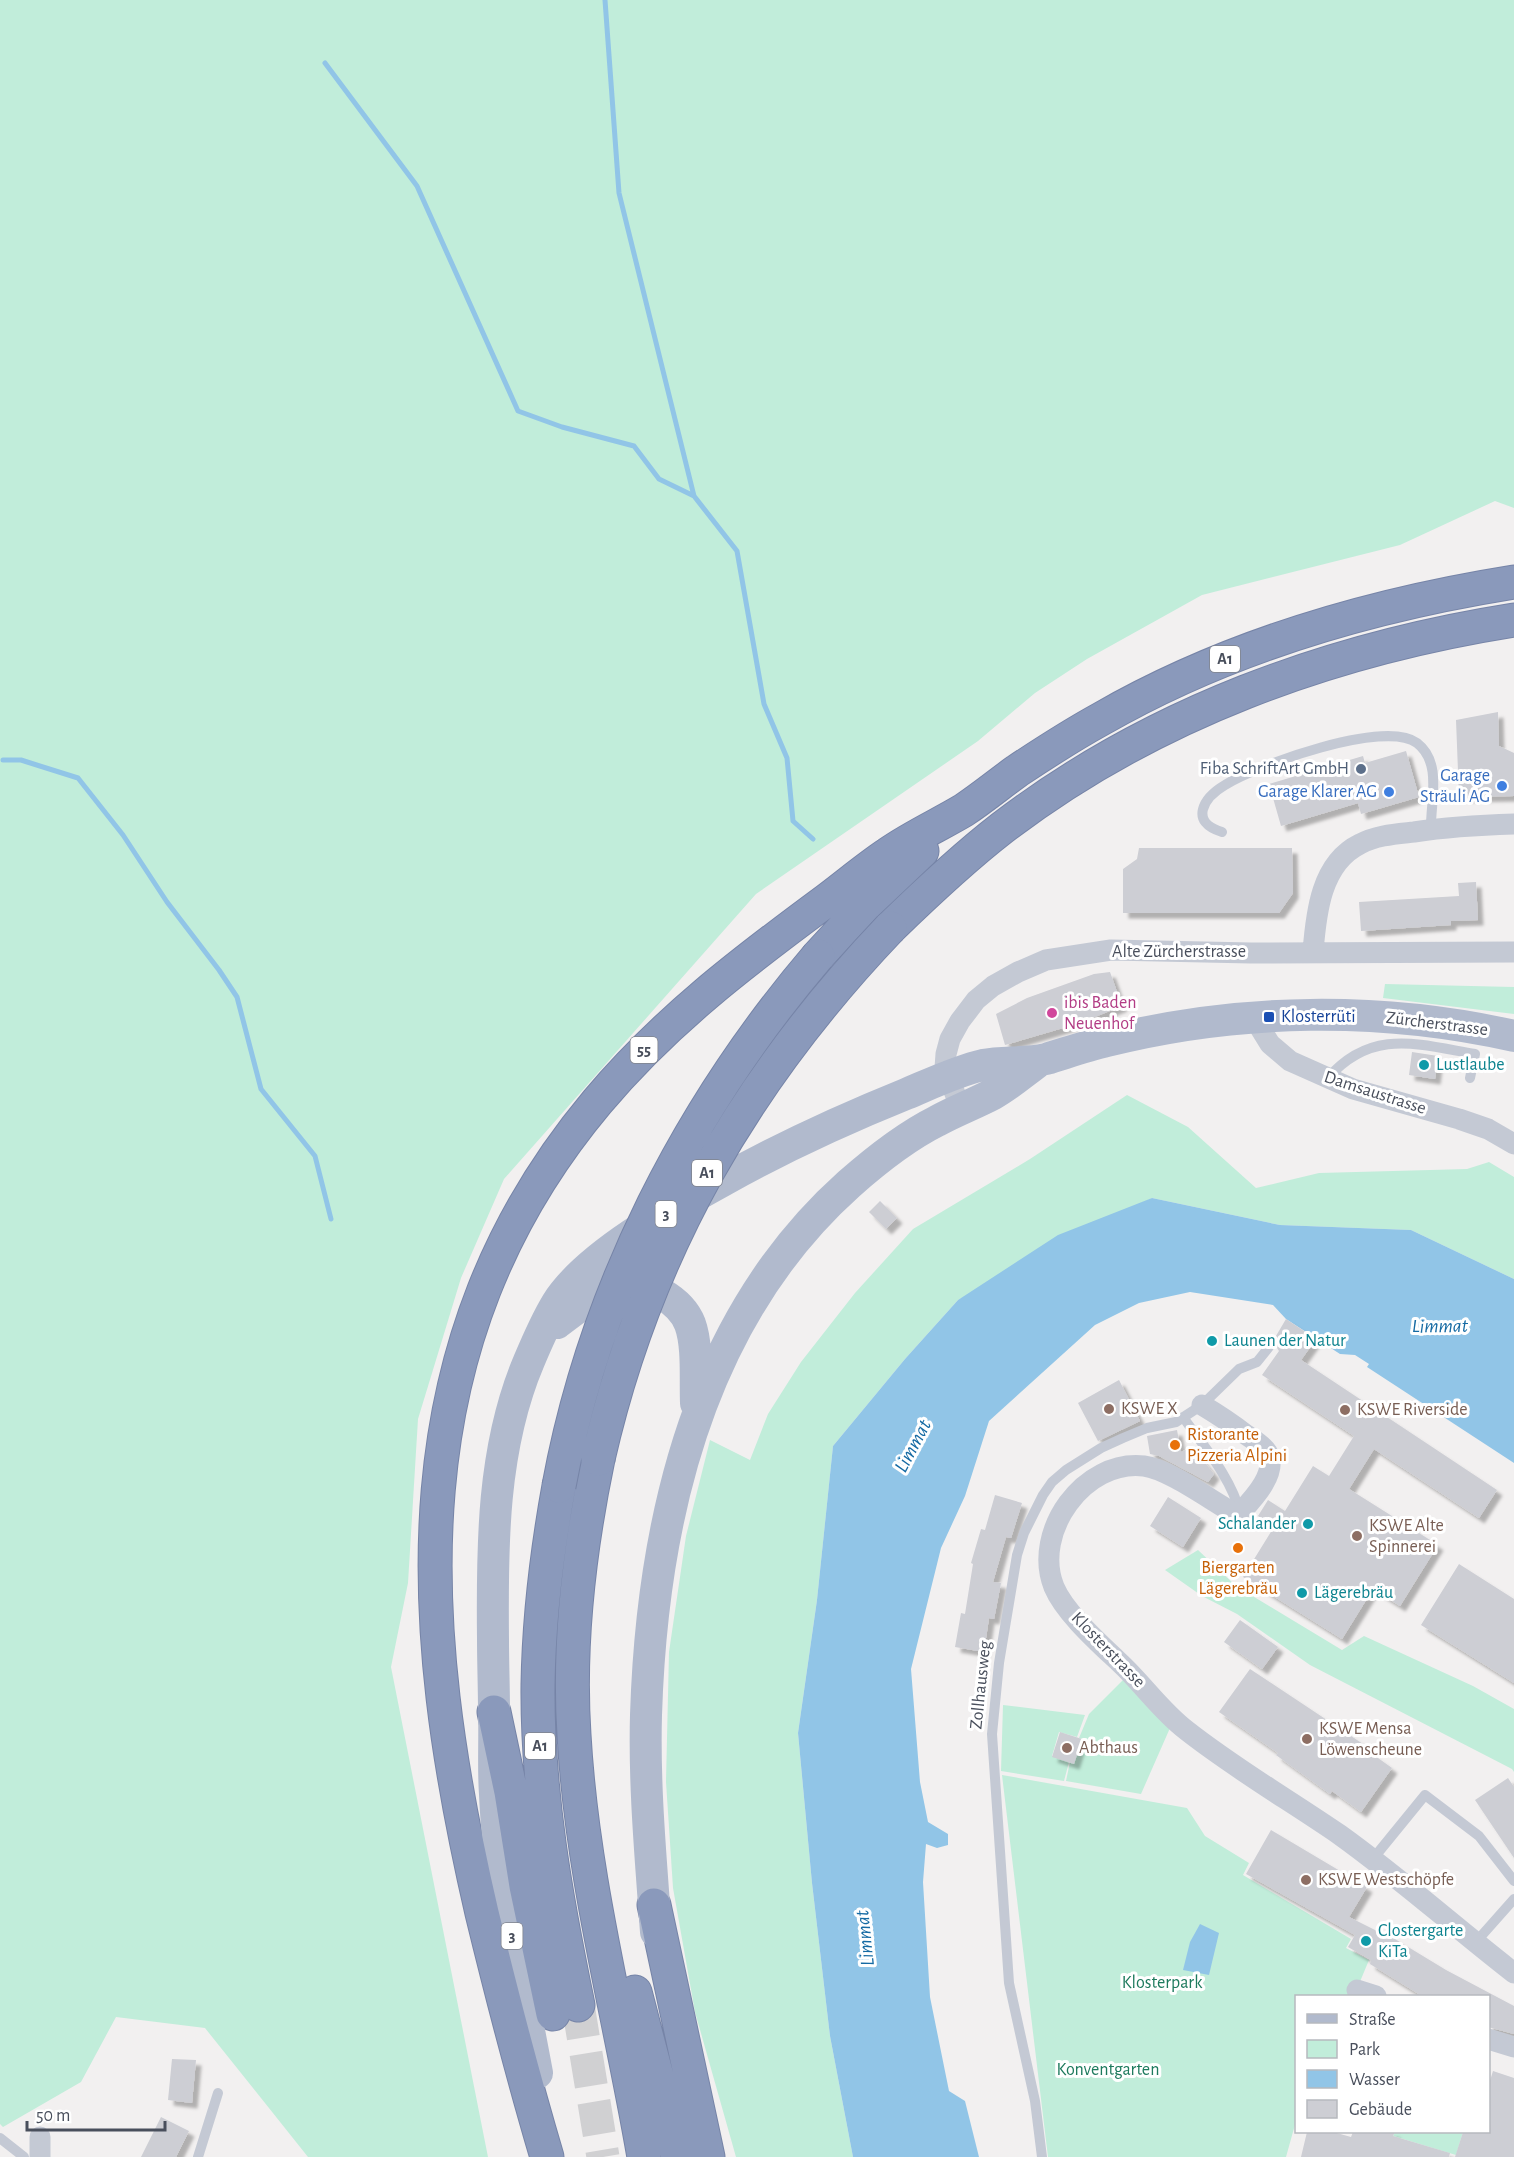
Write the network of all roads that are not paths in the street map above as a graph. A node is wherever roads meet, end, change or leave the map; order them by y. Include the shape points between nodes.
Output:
1 (1514, 582) edge
2 (1514, 620) edge
3 (966, 808) junction
4 (1514, 824) edge
5 (1431, 830) junction
6 (1222, 832) dead end
7 (1312, 952) junction
8 (1514, 952) edge
9 (1254, 1018) junction
10 (1514, 1036) edge
11 (1040, 1060) junction
12 (948, 1077) junction
13 (1470, 1078) dead end
14 (1328, 1079) junction
15 (961, 1109) junction
16 (1514, 1144) edge
17 (540, 1337) junction
18 (1269, 1347) dead end
19 (1202, 1405) junction
20 (696, 1416) junction
21 (1183, 1417) junction
22 (1240, 1513) junction
23 (495, 1712) junction
24 (574, 1733) junction
25 (1372, 1860) junction
26 (1514, 1881) edge
27 (1514, 1899) edge
28 (654, 1905) junction
29 (1475, 1943) junction
30 (1514, 1973) edge
31 (1490, 2040) edge
32 (1514, 2047) edge
33 (218, 2093) dead end
34 (0, 2138) edge
35 (24, 2157) edge
36 (198, 2157) edge
37 (547, 2157) edge
38 (551, 2157) edge
39 (644, 2157) edge
40 (678, 2157) edge
41 (691, 2157) edge
42 (708, 2157) edge
43 (1042, 2157) edge

1 - 3 highway, A1 via 1387,607 1231,656 1106,716
2 - 24 highway, A1, bridge via 1396,643 1310,668 1167,726 1083,773 1002,828 928,891 823,1001 763,1081 712,1163 648,1297 616,1391 584,1536 573,1665
3 - 23 highway, A1, bridge via 818,956 735,1062 658,1194 600,1332 570,1432 559,1486 541,1623 539,1734 548,1838 564,1939 566,2009 526,1886
3 - 37 highway, 55 via 889,853 760,948 643,1051 598,1100 546,1170 497,1260 472,1323 443,1438 435,1523 437,1641 451,1761 470,1860 506,2012
4 - 5 street
5 - 6 lane via 1434,782 1428,758 1417,743 1388,737 1347,742 1281,759 1225,785 1210,796 1202,814 1208,827
5 - 7 street via 1374,838 1344,855 1322,893
7 - 8 street, Alte Zürcherstrasse
7 - 12 street, Alte Zürcherstrasse via 1111,950 1046,960 1010,976 976,1000 950,1039 945,1068
9 - 10 main road, Zürcherstrasse / 3 via 1386,1017
9 - 11 main road, Zürcherstrasse / 3 via 1108,1040
9 - 14 street, Damsaustrasse via 1280,1055
11 - 12 main road, 3 via 984,1065
11 - 15 main road, 3 via 994,1093
12 - 15 street, Alte Zürcherstrasse
12 - 17 main road, 3 via 825,1129 687,1200 615,1247 584,1273 559,1300
13 - 14 lane via 1475,1054 1405,1042 1372,1047 1341,1065
14 - 16 street, Damsaustrasse via 1488,1129
15 - 20 main road, 3 via 934,1122 873,1164 794,1241 744,1312
17 - 20 main road via 588,1299 608,1290 628,1285 655,1290 677,1304 690,1324 695,1346
17 - 23 main road, 3 via 516,1395 500,1472 492,1600
18 - 19 lane, Zollhausweg via 1257,1362 1239,1369
19 - 21 lane, Zollhausweg
19 - 22 street via 1267,1450 1268,1477
20 - 28 main road, 3 via 667,1519 650,1638 646,1760
21 - 22 lane via 1230,1484
21 - 43 lane, Zollhausweg via 1101,1448 1052,1482 1032,1513 1013,1575 994,1700 994,1778 1009,1983 1035,2101
22 - 25 street, Klosterstrasse via 1152,1468 1128,1466 1104,1472 1070,1501 1052,1535 1048,1551 1054,1587 1095,1639 1185,1729
23 - 38 main road, 3 via 495,1793 505,1888
24 - 39 highway, A1 via 585,1843
24 - 40 highway via 603,1830 630,1972
25 - 26 lane via 1425,1795 1479,1836
25 - 29 street, Klosterstrasse
27 - 29 lane
28 - 41 main road, 3 via 661,1989
28 - 42 highway
29 - 30 street, Klosterstrasse
31 - 32 street
33 - 36 lane
34 - 35 lane

